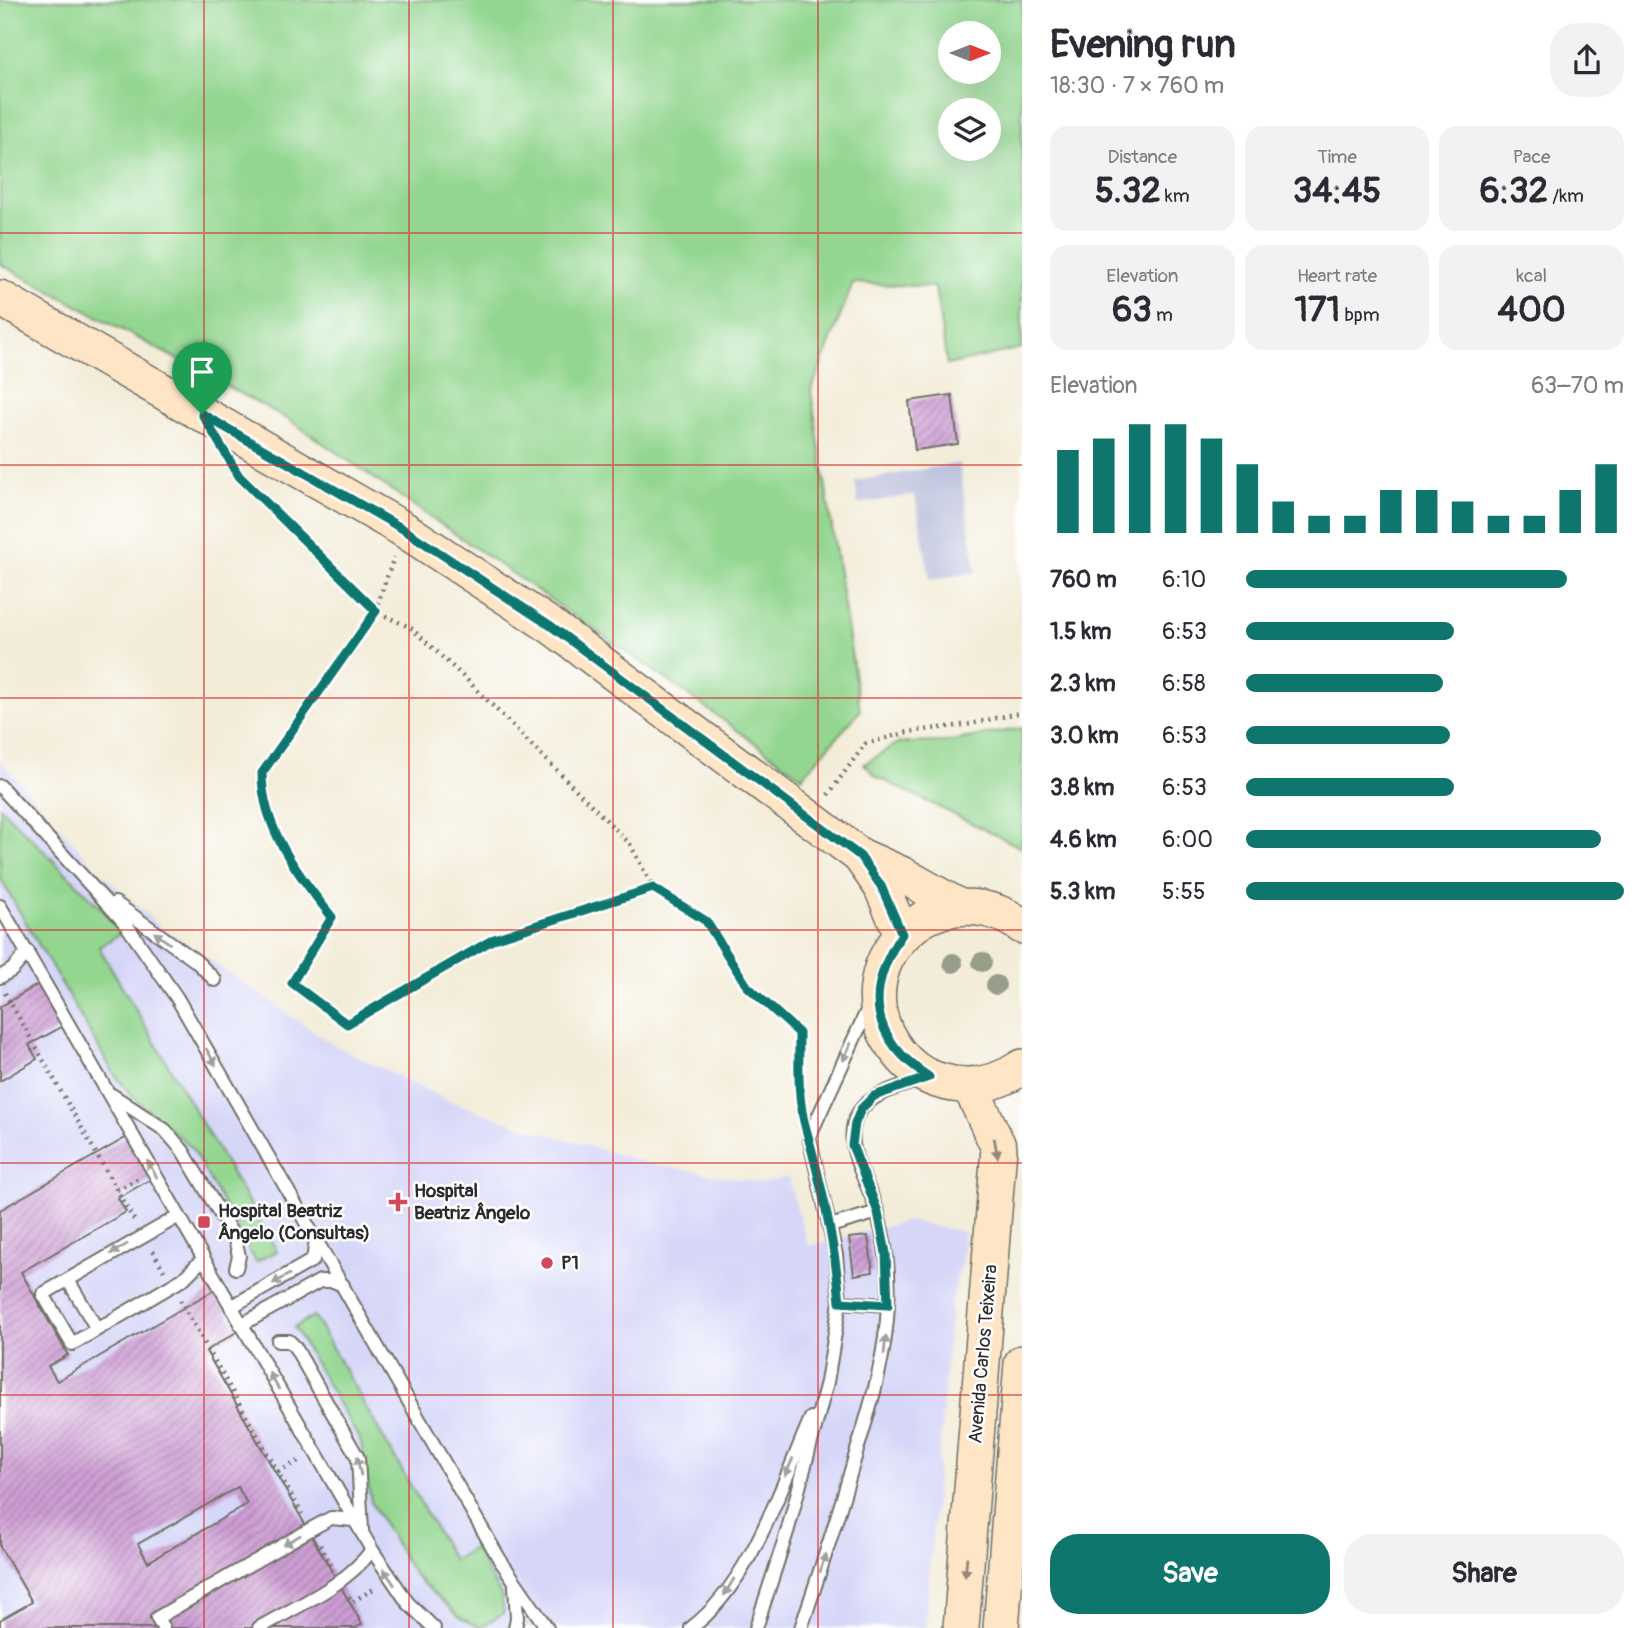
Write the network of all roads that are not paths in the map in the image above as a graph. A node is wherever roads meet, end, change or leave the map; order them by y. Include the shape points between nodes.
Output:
1 (0, 298) edge
2 (0, 786) edge
3 (860, 856) junction
4 (92, 886) junction
5 (0, 906) edge
6 (958, 906) junction
7 (4, 919) edge
8 (1022, 926) edge
9 (902, 934) junction
10 (28, 952) junction
11 (215, 979) dead end
12 (2, 983) edge
13 (878, 991) junction
14 (1022, 1067) edge
15 (929, 1077) junction
16 (970, 1086) junction
17 (108, 1093) junction
18 (878, 1212) junction
19 (179, 1216) junction
20 (830, 1226) junction
21 (316, 1240) junction
22 (204, 1259) junction
23 (236, 1268) dead end
24 (68, 1280) junction
25 (343, 1286) junction
26 (840, 1302) junction
27 (888, 1305) junction
28 (231, 1307) junction
29 (241, 1325) junction
30 (97, 1329) junction
31 (278, 1341) dead end
32 (1022, 1363) edge
33 (827, 1382) junction
34 (354, 1520) junction
35 (362, 1534) junction
36 (372, 1550) junction
37 (515, 1586) junction
38 (163, 1628) edge
39 (259, 1628) edge
40 (434, 1628) edge
41 (515, 1628) edge
42 (547, 1628) edge
43 (691, 1628) edge
44 (756, 1628) edge
45 (801, 1628) edge
46 (961, 1628) edge
47 (1001, 1628) edge

1 - 3 main road via 403,529 551,626
2 - 4 lane
3 - 6 main road
3 - 9 main road via 881,886
11 -> 4 lane via 197,961
4 -> 21 lane via 125,923 177,998
5 - 7 lane
6 - 8 main road via 984,908
6 - 9 main road via 928,916
7 - 10 lane
9 - 13 main road via 885,960
10 - 12 lane
10 - 17 lane
13 - 15 main road via 880,1018 890,1042 907,1063
13 -> 20 lane via 809,1137
14 - 16 main road via 991,1083
15 - 16 main road
15 - 18 lane via 874,1096 855,1123 852,1145
16 -> 46 main road, Avenida Carlos Teixeira via 999,1148
19 -> 17 lane
17 - 23 lane via 165,1130 183,1151 235,1239
18 - 20 lane
18 - 27 lane via 886,1253
19 - 22 lane
19 -> 24 lane
20 - 26 lane
21 - 25 lane
21 -> 28 lane via 313,1260
22 - 28 lane
22 - 30 lane via 183,1279
24 - 30 lane
24 - 30 lane via 43,1294 72,1344
25 - 29 lane via 320,1281
25 - 37 lane
26 - 27 lane
26 - 33 lane
45 -> 27 lane via 883,1363
28 - 29 lane
34 -> 29 lane
35 -> 31 lane via 362,1479 354,1447 295,1347 289,1341
32 - 47 main road, Avenida Carlos Teixeira
33 -> 43 lane via 758,1539 721,1600
33 - 44 lane
34 - 35 lane
34 -> 38 lane via 331,1518 311,1529 157,1618
35 - 36 lane
36 - 39 lane via 340,1581
40 -> 36 lane via 408,1603
37 - 41 lane
37 - 42 lane

